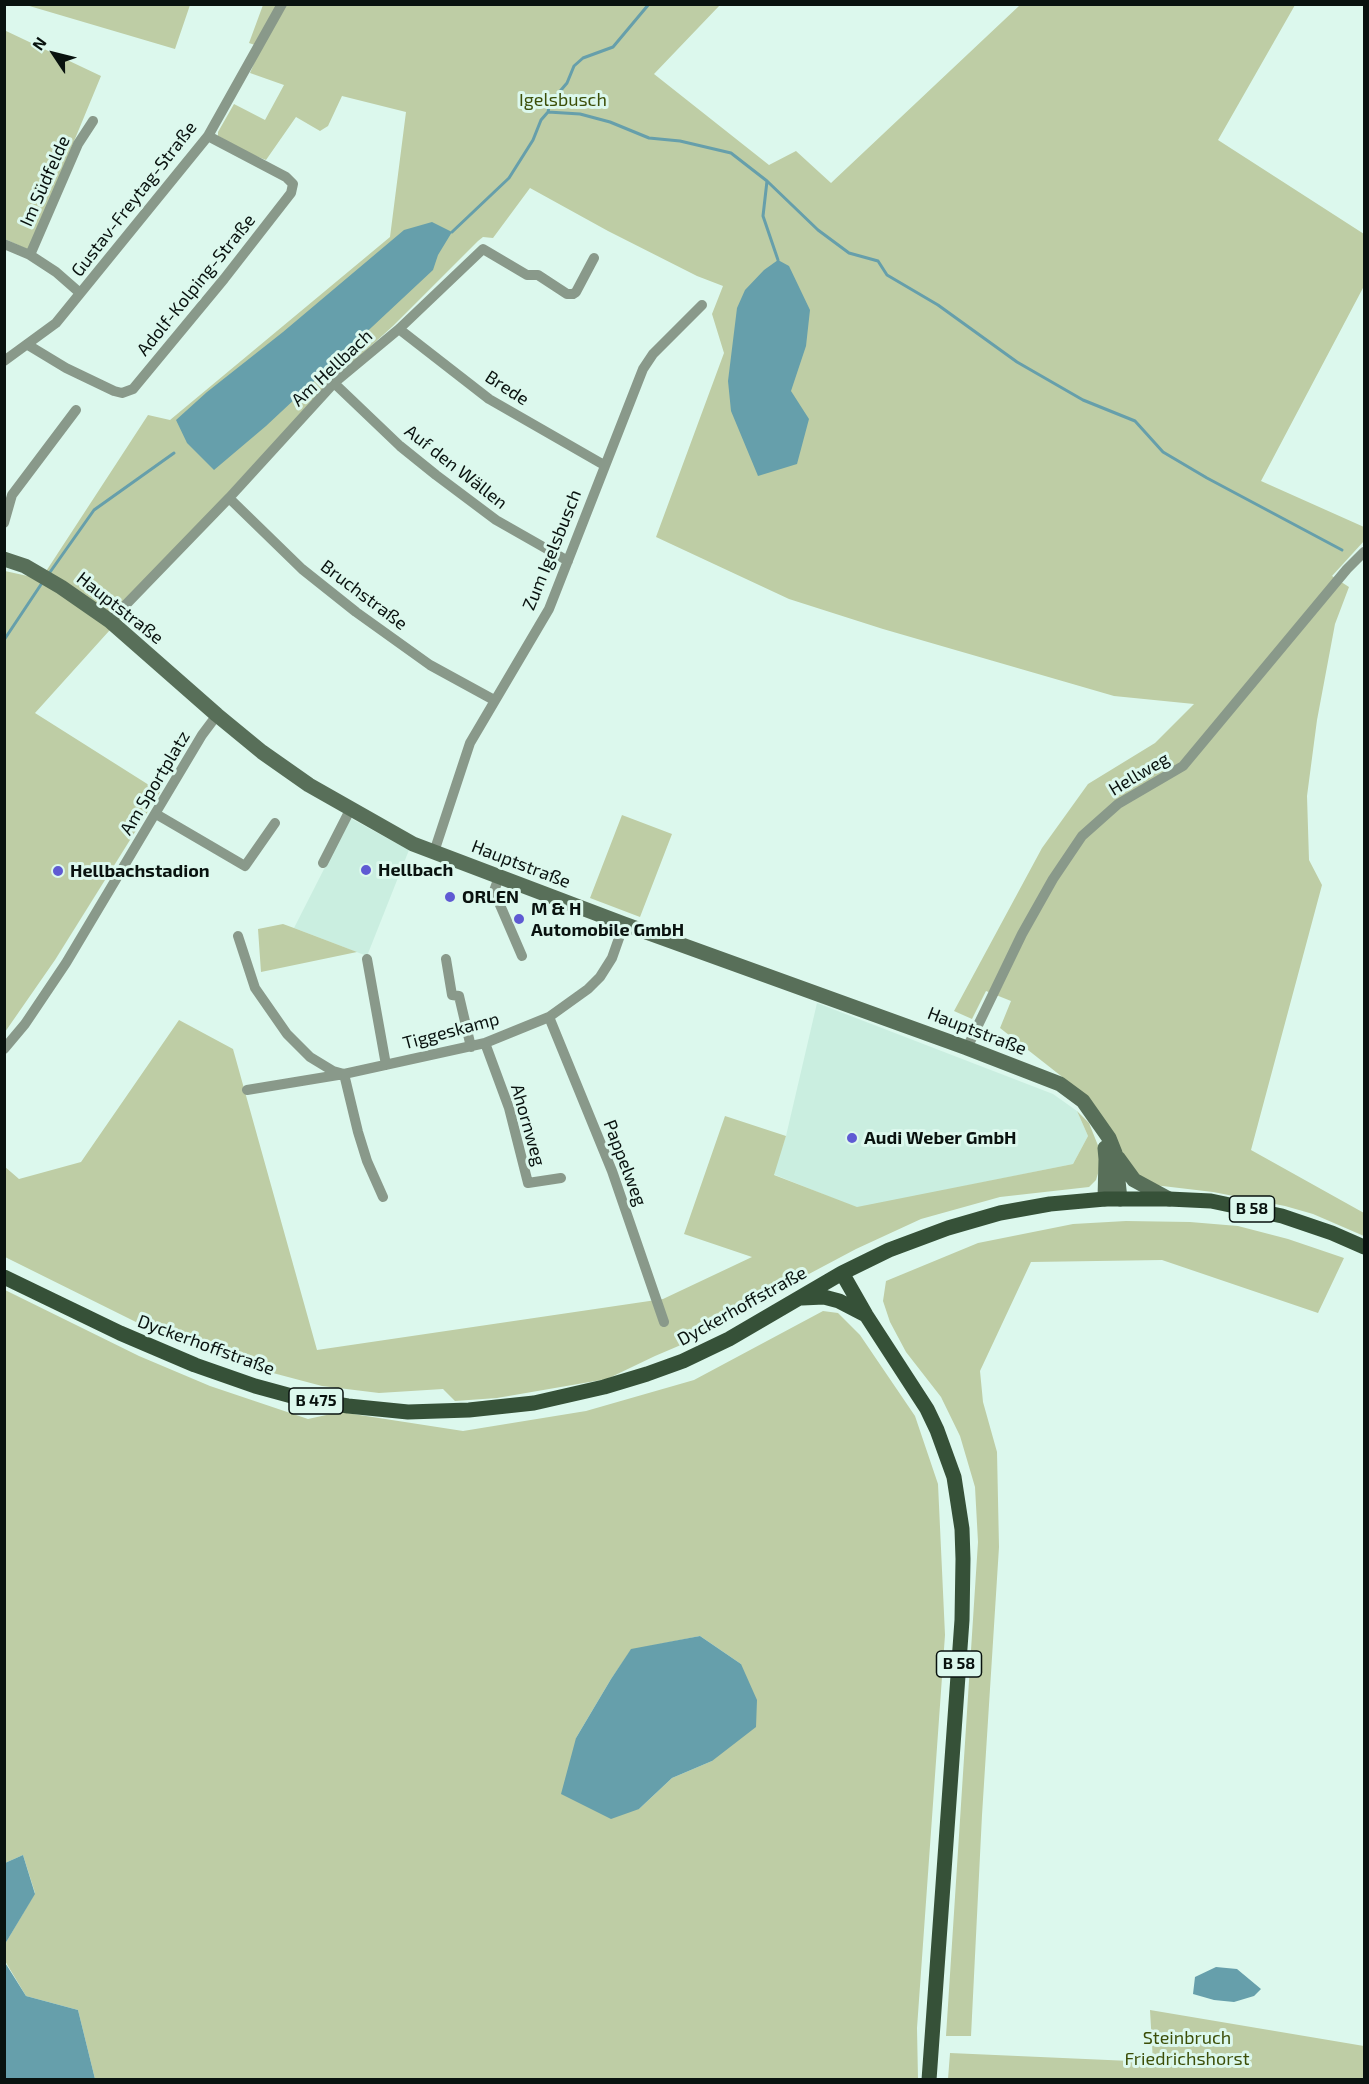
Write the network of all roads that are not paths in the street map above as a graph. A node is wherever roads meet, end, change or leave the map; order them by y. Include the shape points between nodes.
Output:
1 (282, 4) edge
2 (93, 121) dead end
3 (208, 136) junction
4 (4, 244) edge
5 (30, 255) junction
6 (594, 258) dead end
7 (81, 293) junction
8 (702, 305) dead end
9 (399, 329) junction
10 (28, 345) junction
11 (4, 361) edge
12 (334, 383) junction
13 (76, 410) dead end
14 (604, 465) junction
15 (229, 498) junction
16 (4, 524) edge
17 (1365, 552) edge
18 (4, 559) edge
19 (568, 561) junction
20 (110, 621) junction
21 (494, 700) junction
22 (217, 715) junction
23 (350, 810) junction
24 (156, 814) junction
25 (275, 823) dead end
26 (434, 852) junction
27 (323, 863) dead end
28 (499, 877) junction
29 (624, 924) junction
30 (238, 936) dead end
31 (522, 956) dead end
32 (367, 959) dead end
33 (446, 959) dead end
34 (549, 1017) junction
35 (485, 1043) junction
36 (471, 1047) junction
37 (967, 1048) junction
38 (4, 1049) edge
39 (386, 1065) junction
40 (344, 1074) junction
41 (247, 1090) dead end
42 (1103, 1130) junction
43 (1115, 1153) junction
44 (561, 1178) dead end
45 (383, 1197) dead end
46 (1112, 1199) junction
47 (1169, 1199) junction
48 (1365, 1246) edge
49 (842, 1273) junction
50 (4, 1277) edge
51 (796, 1299) junction
52 (866, 1315) junction
53 (664, 1322) dead end
54 (929, 2079) edge

1 - 3 street, Gustav-Freytag-Straße
2 - 5 street, Im Südfelde via 78,144
3 - 7 street, Gustav-Freytag-Straße
3 - 10 street, Adolf-Kolping-Straße via 286,177 293,184 291,193 133,390 114,391
4 - 5 street, Im Südfelde
5 - 7 street, Im Südfelde
6 - 9 street, Am Hellbach via 576,292 567,294 538,275 527,275 483,249
7 - 10 street, Gustav-Freytag-Straße via 56,322
8 - 14 street, Zum Igelsbusch via 643,369
9 - 12 street, Am Hellbach
9 - 14 street, Brede via 489,399
10 - 11 street, Gustav-Freytag-Straße
12 - 15 street, Am Hellbach
12 - 19 street, Auf den Wällen via 399,446 436,475 496,520
13 - 16 street via 12,495
14 - 19 street, Zum Igelsbusch
15 - 20 street, Am Hellbach
15 - 21 street, Bruchstraße via 302,569 356,612 430,665
17 - 37 street, Hellweg via 1183,766 1118,804 1082,836 1027,925
18 - 20 street, Hauptstraße via 61,587
19 - 21 street, Zum Igelsbusch via 549,609
20 - 22 street, Hauptstraße
21 - 26 street, Zum Igelsbusch via 470,743
22 - 23 street, Hauptstraße via 262,752
22 - 24 street, Am Sportplatz
23 - 26 street, Hauptstraße
23 - 27 street
24 - 25 street via 245,866
24 - 38 street, Am Sportplatz via 66,963
26 - 28 street, Hauptstraße
28 - 29 street, Hauptstraße
28 - 31 street via 494,891
29 - 34 street, Tiggeskamp via 612,958 600,977
29 - 37 street, Hauptstraße
30 - 40 street via 255,988 287,1034 310,1057
32 - 39 street
33 - 36 street via 452,995 459,996
34 - 35 street, Tiggeskamp
34 - 53 street, Pappelweg via 612,1171
35 - 36 street, Tiggeskamp
35 - 44 street, Ahornweg via 509,1108 528,1183
36 - 39 street, Tiggeskamp
37 - 42 street, Hauptstraße via 1060,1084 1083,1101
39 - 40 street, Tiggeskamp
40 - 41 street, Tiggeskamp
40 - 45 street via 364,1152
42 - 43 street, Hauptstraße
42 - 46 street, Hauptstraße
43 - 46 street, Hauptstraße
43 - 47 street via 1134,1180
46 - 47 main road, B 58
46 - 49 main road, Dyckerhoffstraße / B 58 via 1000,1213 890,1250
47 - 48 main road, B 58 via 1211,1201 1281,1216
49 - 51 main road, Dyckerhoffstraße / B 475
49 - 52 main road, B 58
50 - 51 main road, Dyckerhoffstraße / B 475 via 120,1333 255,1386 299,1398 408,1412 534,1403 604,1387 683,1360 729,1339
51 - 52 main road, B 58 via 824,1297
52 - 54 main road, B 58 via 938,1430 954,1477 962,1529 962,1620

